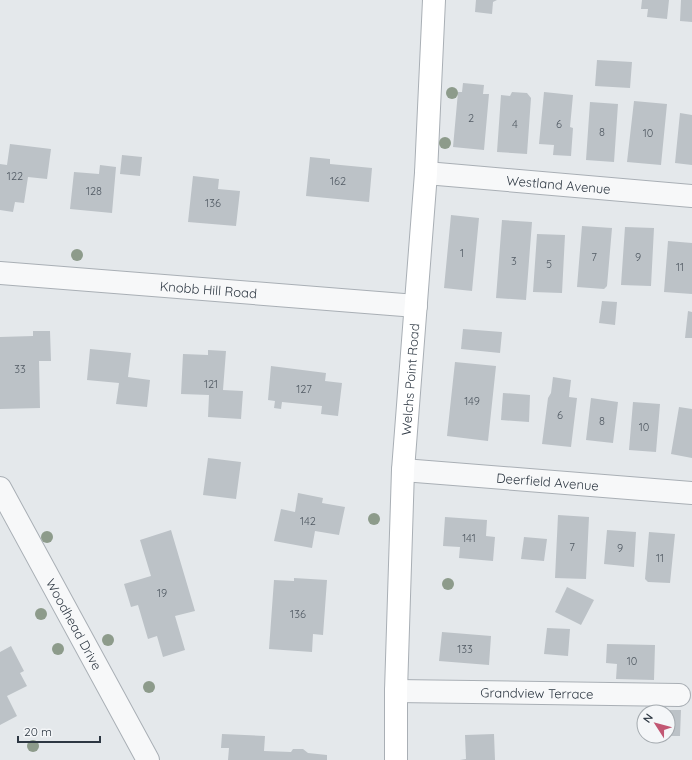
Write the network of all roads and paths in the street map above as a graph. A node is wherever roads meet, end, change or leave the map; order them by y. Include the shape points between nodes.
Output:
1 (434, 0) edge
2 (426, 173) junction
3 (692, 196) edge
4 (0, 273) edge
5 (416, 306) junction
6 (403, 470) junction
7 (0, 488) edge
8 (692, 493) edge
9 (396, 691) junction
10 (679, 695) dead end
11 (148, 760) edge
12 (396, 760) edge

1 - 2 main road, Welchs Point Road
2 - 3 street, Westland Avenue
2 - 5 main road, Welchs Point Road
4 - 5 street, Knobb Hill Road
5 - 6 main road, Welchs Point Road
6 - 8 street, Deerfield Avenue
6 - 9 main road, Welchs Point Road
7 - 11 street, Woodhead Drive
9 - 10 street, Grandview Terrace
9 - 12 main road, Welchs Point Road

